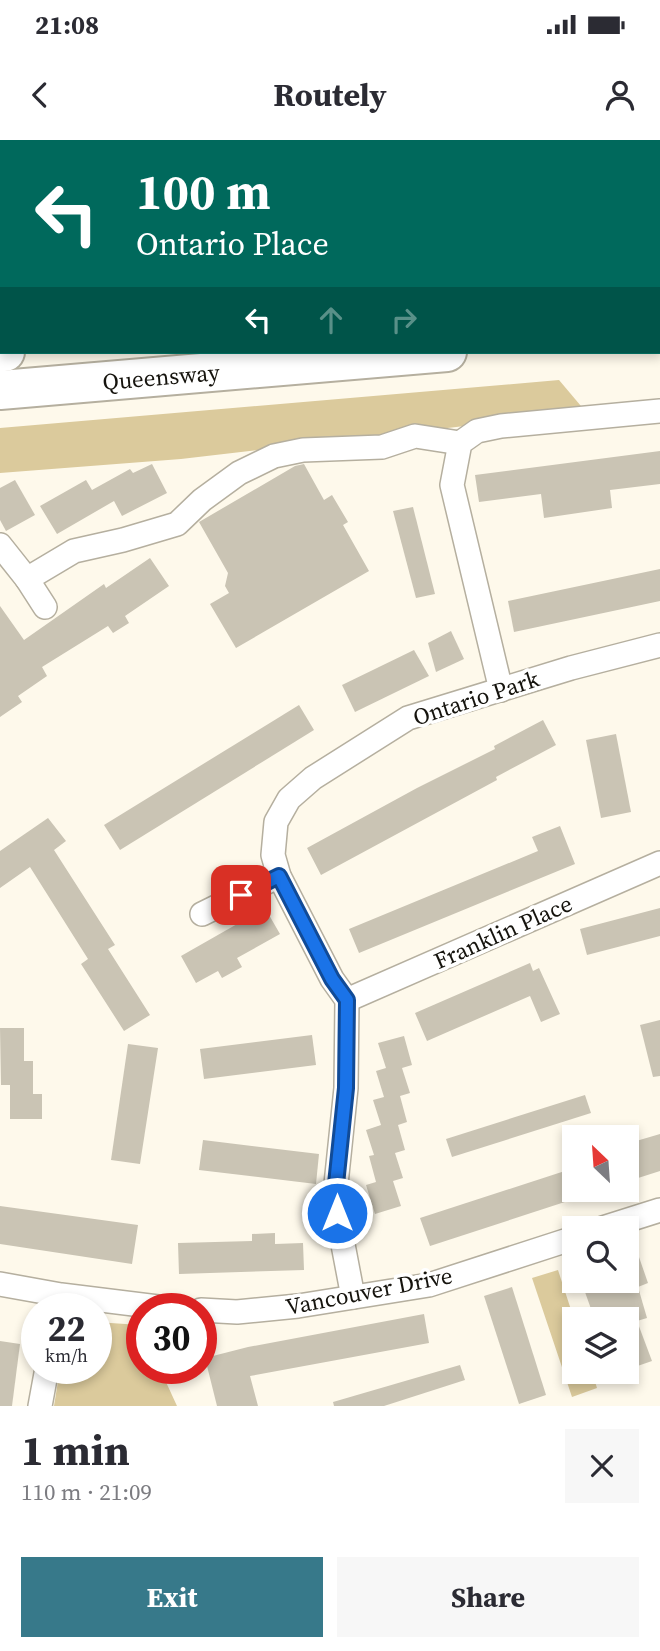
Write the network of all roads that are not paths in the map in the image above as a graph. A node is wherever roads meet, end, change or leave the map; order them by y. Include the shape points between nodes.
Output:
1 (423, 354) edge
2 (0, 390) edge
3 (660, 411) edge
4 (460, 443) junction
5 (0, 545) edge
6 (27, 579) junction
7 (45, 607) dead end
8 (660, 645) edge
9 (501, 690) junction
10 (660, 863) edge
11 (279, 876) junction
12 (202, 914) dead end
13 (347, 1000) junction
14 (660, 1210) edge
15 (639, 1217) edge
16 (562, 1242) edge
17 (0, 1284) edge
18 (30, 1293) edge
19 (353, 1297) junction
20 (217, 1311) edge
21 (44, 1384) edge
22 (40, 1406) edge

1 - 2 highway, Queensway
3 - 4 street via 501,426 477,431
4 - 6 street via 415,436 382,447 303,450 274,456 239,473 177,524 74,551
4 - 9 street via 452,485
5 - 6 street
6 - 7 street
8 - 9 street, Ontario Park
9 - 11 street, Ontario Park via 408,718 313,778 289,799 276,821 273,855
10 - 13 street, Franklin Place
11 - 12 street
11 - 13 street, Ontario Park
13 - 19 street via 346,1088 336,1184
14 - 15 street
16 - 19 street, Vancouver Drive via 429,1285
17 - 18 street
19 - 20 street, Vancouver Drive via 298,1307
21 - 22 street

